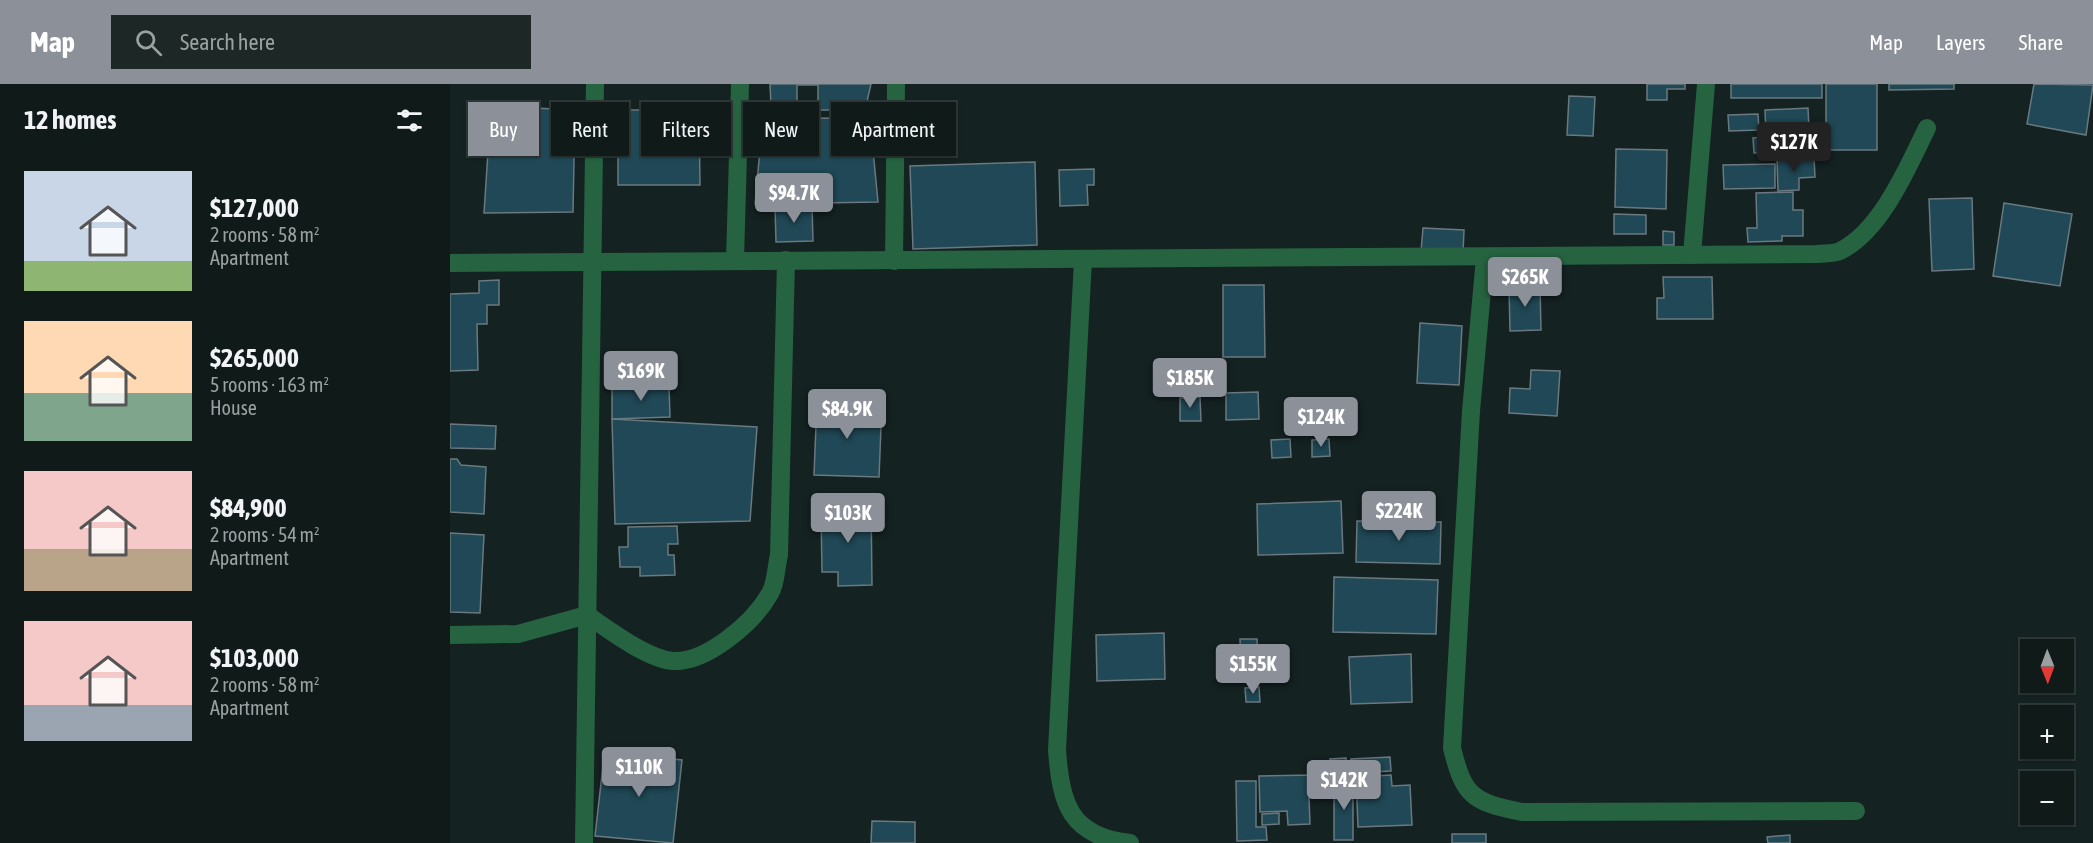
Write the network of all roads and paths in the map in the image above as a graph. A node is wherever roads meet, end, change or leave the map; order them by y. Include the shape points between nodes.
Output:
1 (595, 84) edge
2 (740, 84) edge
3 (896, 84) edge
4 (1706, 84) edge
5 (1928, 128) dead end
6 (1692, 255) junction
7 (1485, 258) junction
8 (735, 260) junction
9 (786, 260) junction
10 (1083, 260) junction
11 (894, 261) junction
12 (593, 262) junction
13 (450, 263) edge
14 (587, 615) junction
15 (450, 635) edge
16 (1856, 811) dead end
17 (584, 843) edge
18 (1130, 843) edge

1 - 12 street
2 - 8 street
3 - 11 street
4 - 6 street
5 - 6 street via 1874,223 1839,251
6 - 7 street
7 - 10 street
7 - 16 street via 1471,411 1452,748 1466,790 1490,805 1522,812
8 - 9 street
8 - 12 street
9 - 11 street
9 - 14 street via 779,555 771,594 744,628 700,655 672,661 636,647
10 - 11 street
10 - 18 street via 1057,750 1060,790 1073,818 1082,825 1092,832
12 - 13 street
12 - 14 street
14 - 15 street via 518,634
14 - 17 street

